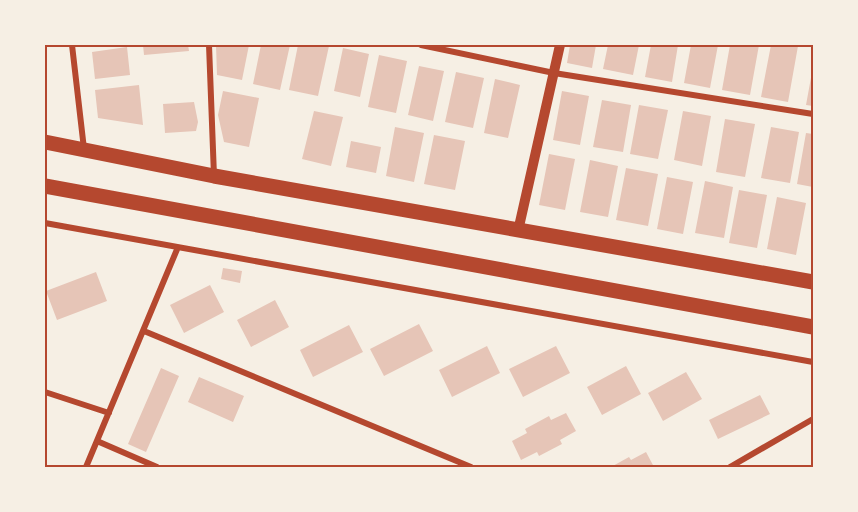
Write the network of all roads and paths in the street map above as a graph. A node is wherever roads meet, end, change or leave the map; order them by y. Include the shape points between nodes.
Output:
1 (72, 45) edge
2 (209, 45) edge
3 (421, 45) edge
4 (560, 45) edge
5 (554, 73) junction
6 (813, 114) edge
7 (45, 142) edge
8 (84, 150) junction
9 (214, 176) junction
10 (45, 186) edge
11 (45, 223) edge
12 (518, 231) junction
13 (178, 247) junction
14 (813, 282) edge
15 (813, 327) edge
16 (144, 331) junction
17 (813, 362) edge
18 (45, 392) edge
19 (109, 413) junction
20 (813, 419) edge
21 (97, 441) junction
22 (86, 467) edge
23 (157, 467) edge
24 (471, 467) edge
25 (730, 467) edge

1 - 8 street
2 - 9 street
3 - 5 street
4 - 5 street
5 - 6 street
5 - 12 street
7 - 8 highway
8 - 9 highway
9 - 12 highway
10 - 15 highway
11 - 13 street
12 - 14 highway
13 - 16 street
13 - 17 street
16 - 19 street
16 - 24 street
18 - 19 street
19 - 21 street
20 - 25 street
21 - 22 street
21 - 23 street

